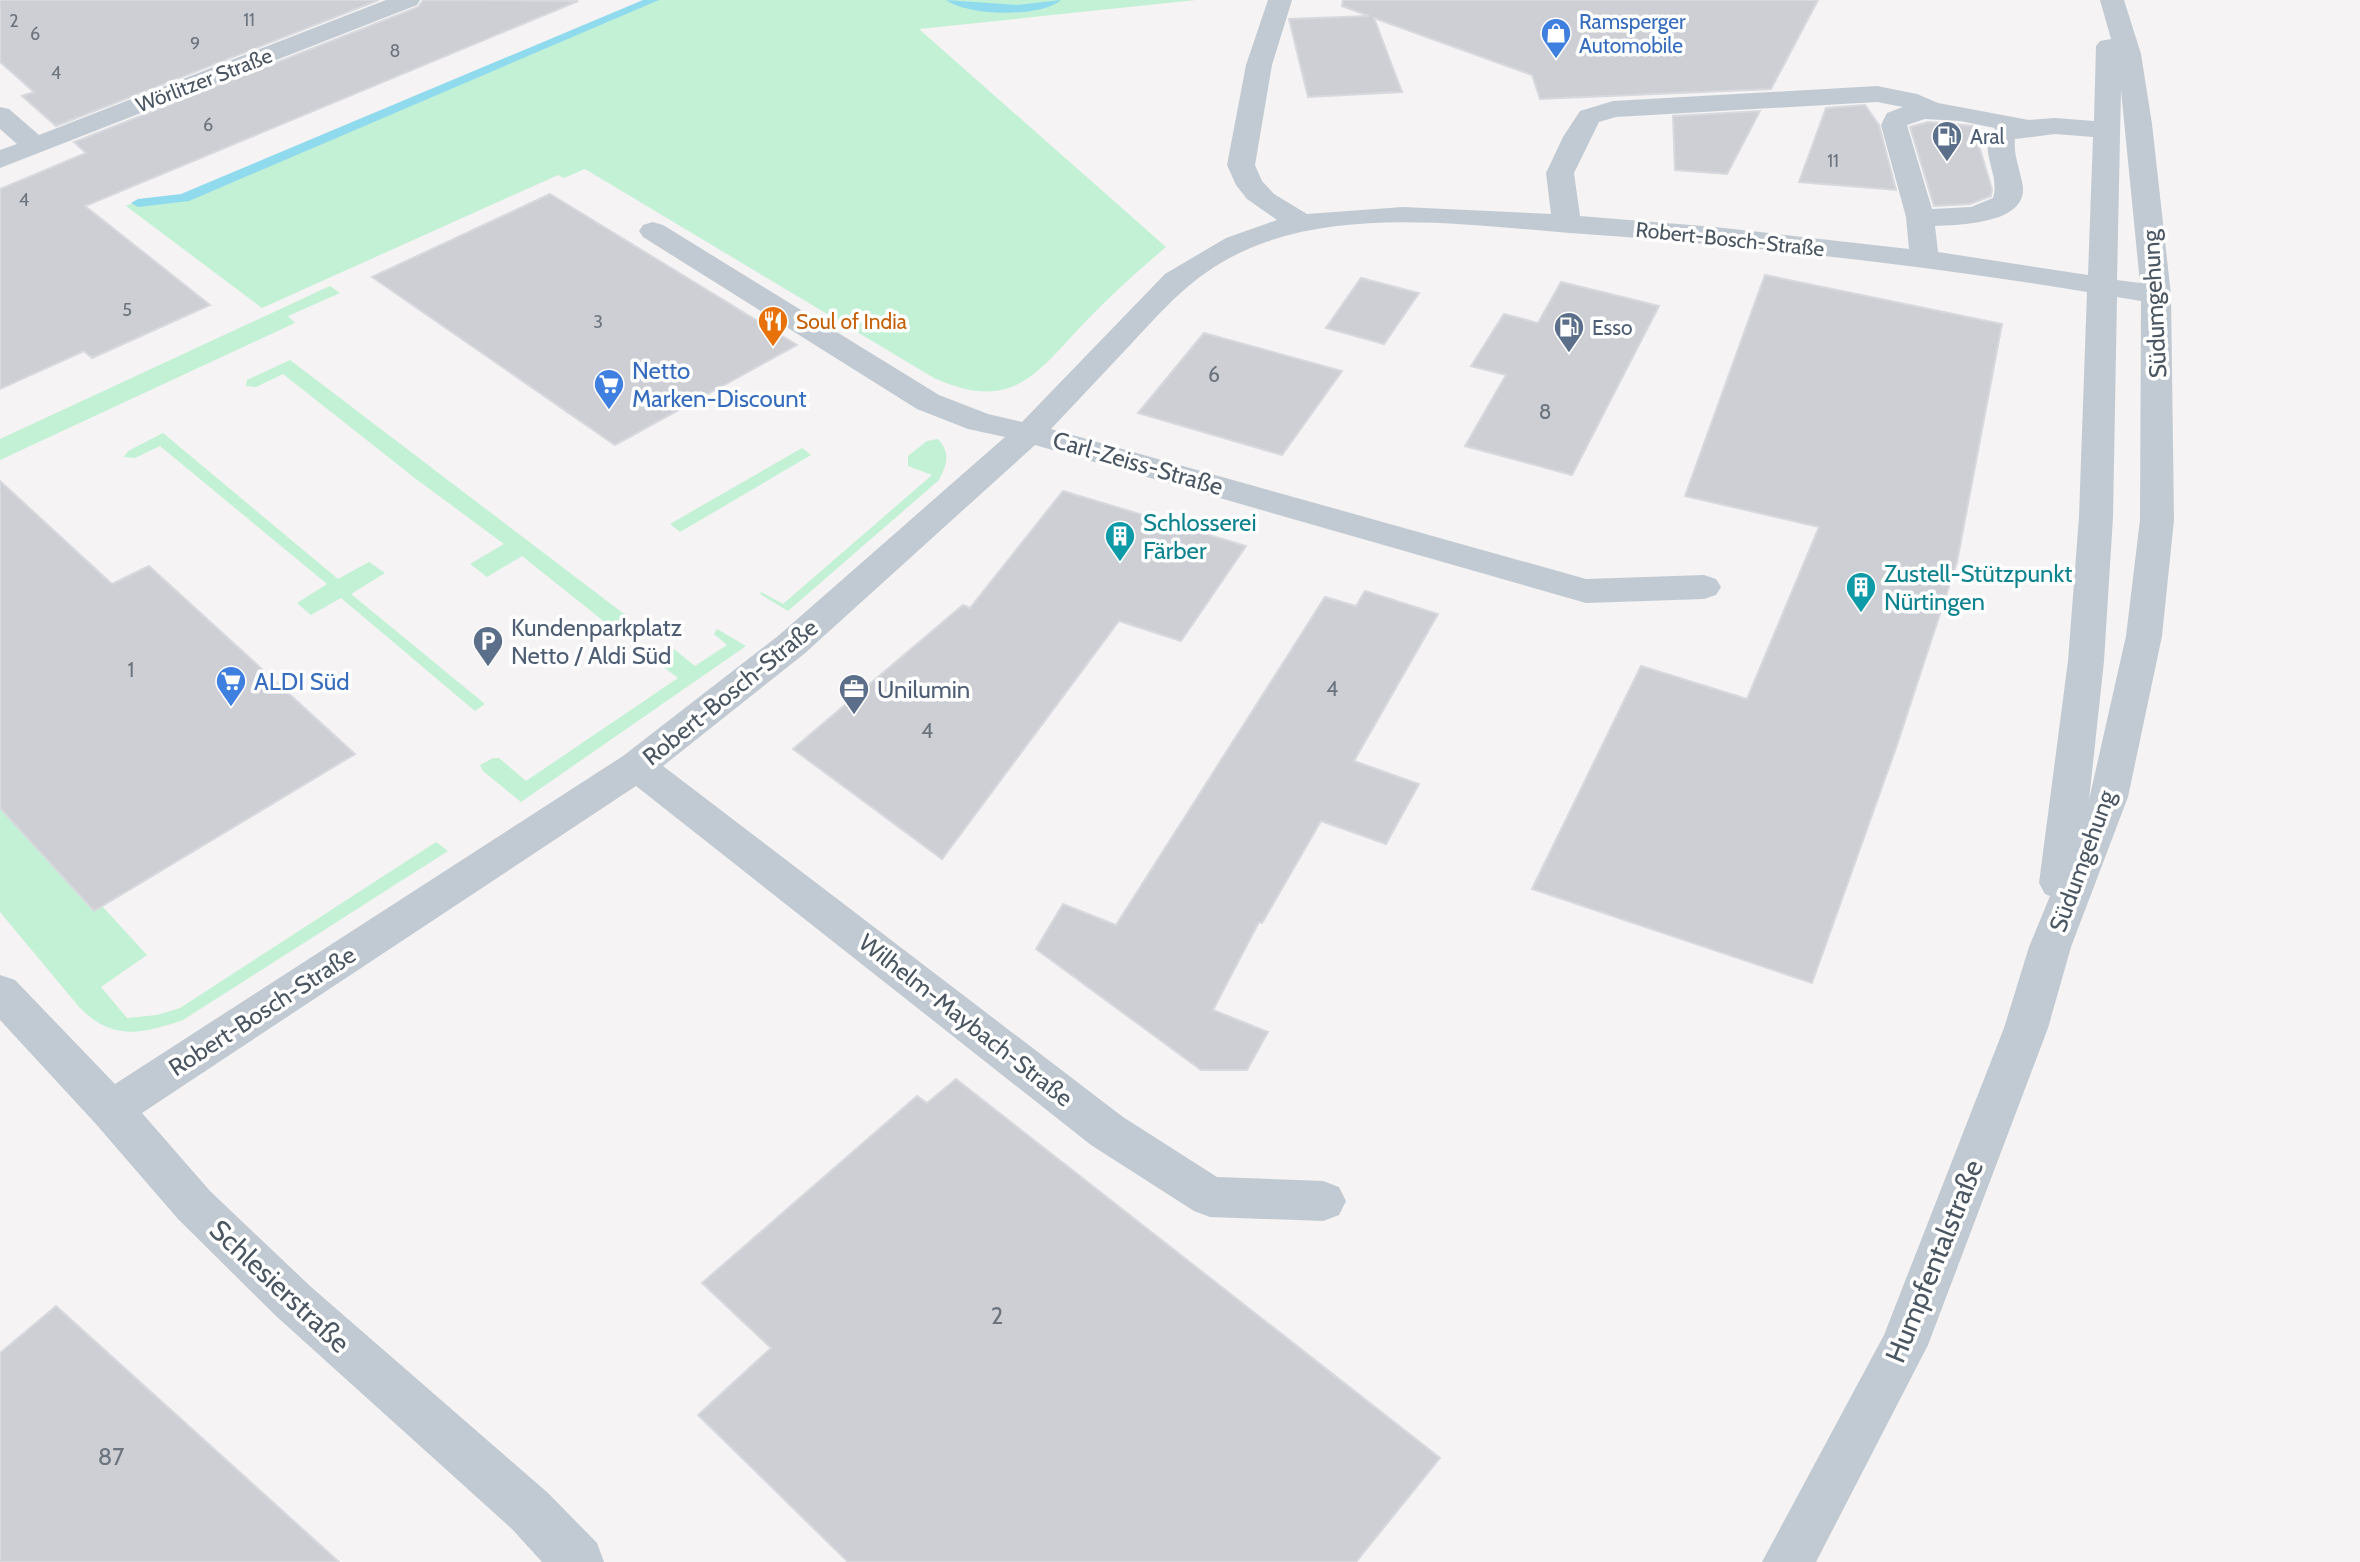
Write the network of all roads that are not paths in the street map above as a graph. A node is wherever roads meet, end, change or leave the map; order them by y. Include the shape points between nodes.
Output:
1 (408, 0) edge
2 (1280, 0) edge
3 (2112, 0) edge
4 (1929, 109) junction
5 (0, 115) edge
6 (2026, 127) junction
7 (2107, 131) junction
8 (35, 146) junction
9 (0, 160) edge
10 (1920, 218) junction
11 (1302, 223) junction
12 (1568, 224) junction
13 (653, 231) dead end
14 (1925, 261) junction
15 (2103, 285) junction
16 (2156, 295) junction
17 (1029, 433) junction
18 (1704, 587) dead end
19 (637, 766) junction
20 (2050, 947) junction
21 (0, 992) edge
22 (111, 1110) junction
23 (1323, 1202) dead end
24 (578, 1562) edge
25 (1788, 1562) edge

1 - 8 street, Wörlitzer Straße
2 - 11 street via 1259,65 1241,165 1257,196
3 - 7 street, Südumgehung
3 - 16 street, Südumgehung via 2128,54 2140,124
4 - 6 street
4 - 10 street via 1906,113 1894,125
4 - 12 street via 1877,93 1613,109 1590,117 1560,173
5 - 8 street
6 - 7 street via 2051,124
6 - 10 street via 2003,134 1999,146 2009,193 2004,203 1992,211 1960,217
7 - 15 street, Südumgehung
8 - 9 street, Wörlitzer Straße
10 - 14 street
11 - 12 street, Robert-Bosch-Straße via 1390,216
11 - 17 street, Robert-Bosch-Straße via 1232,244 1175,280
12 - 14 street, Robert-Bosch-Straße via 1709,235
13 - 17 street, Carl-Zeiss-Straße via 928,402 979,422
14 - 15 street, Robert-Bosch-Straße
15 - 16 street, Robert-Bosch-Straße
15 - 20 street, Südumgehung via 2087,661
16 - 20 street, Südumgehung via 2157,520 2144,636 2109,796
17 - 18 street, Carl-Zeiss-Straße via 1586,591
17 - 19 street, Robert-Bosch-Straße via 791,645
19 - 22 street, Robert-Bosch-Straße
19 - 23 street, Wilhelm-Maybach-Straße via 1107,1131 1210,1197
20 - 25 street, Humpfentalstraße via 2025,1028 1904,1345
21 - 22 street, Schlesierstraße
22 - 24 street, Schlesierstraße via 204,1215 304,1311 530,1511

